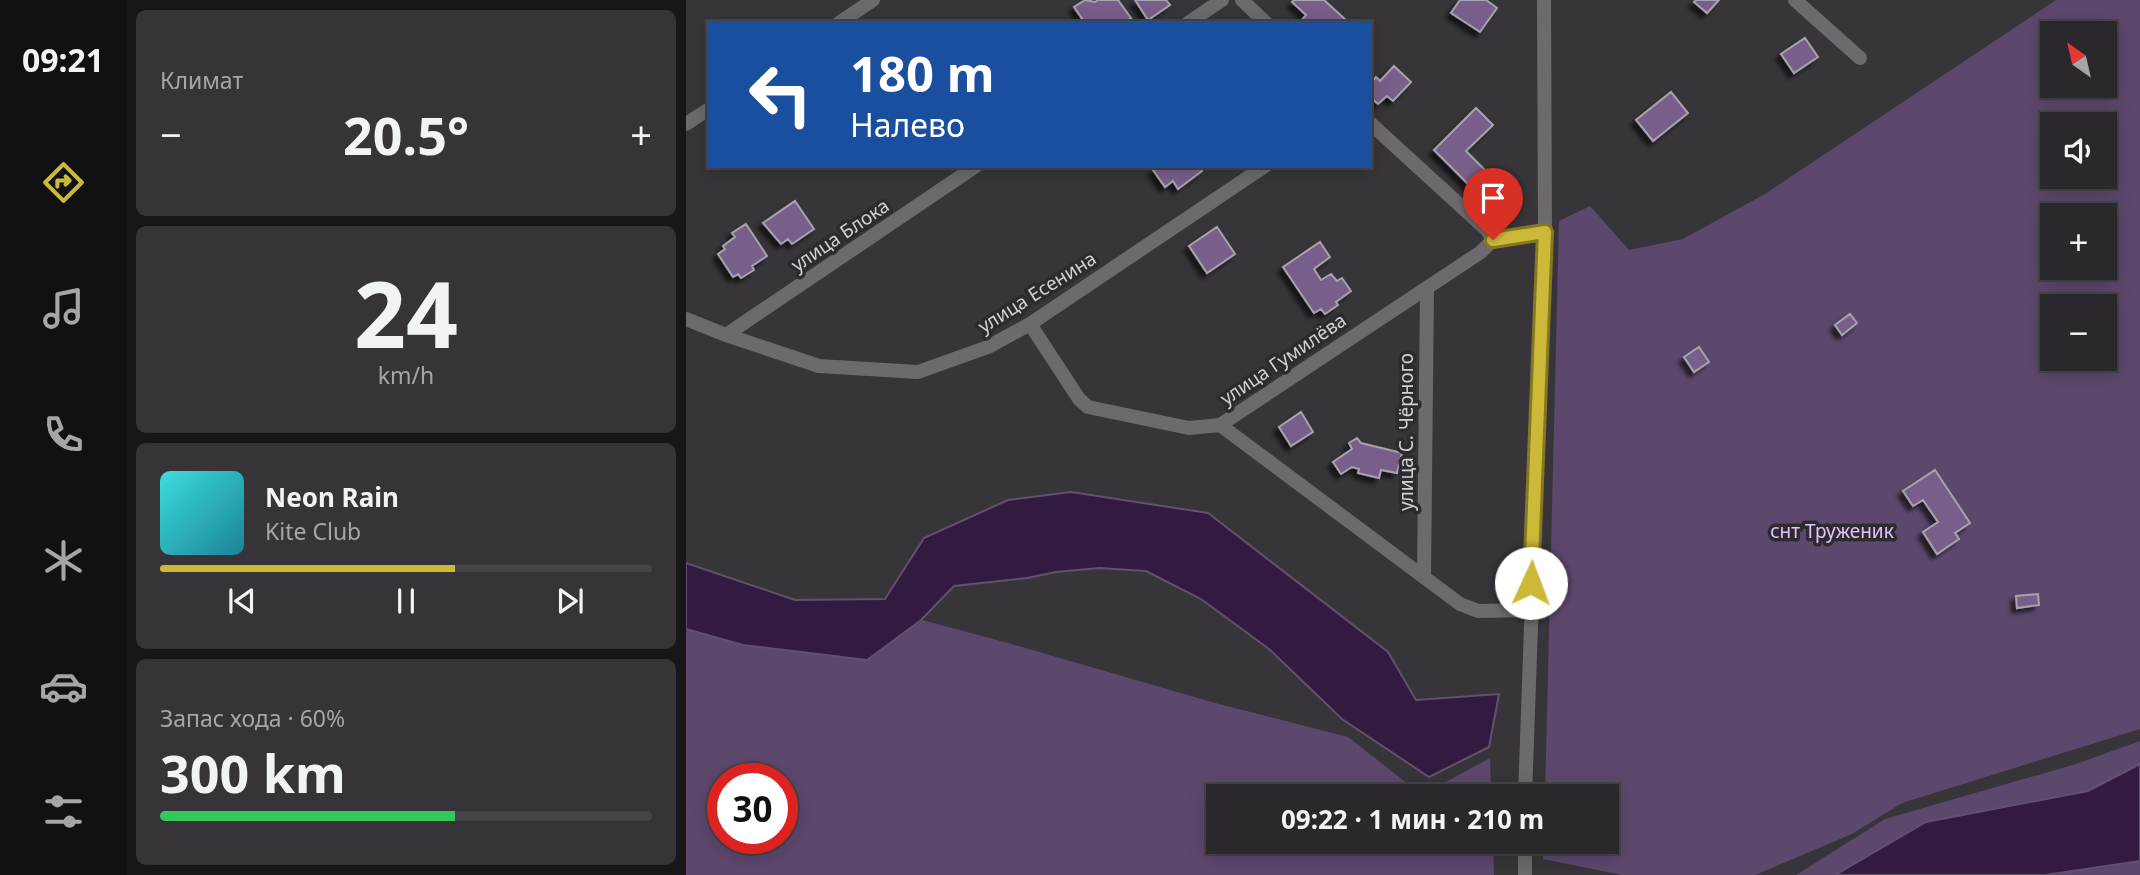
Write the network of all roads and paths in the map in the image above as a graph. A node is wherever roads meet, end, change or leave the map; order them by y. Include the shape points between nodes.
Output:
1 (873, 0) edge
2 (1222, 0) edge
3 (1242, 0) edge
4 (1544, 0) edge
5 (1795, 0) edge
6 (842, 21) edge
7 (1191, 21) edge
8 (1264, 21) edge
9 (1860, 58) dead end
10 (707, 110) edge
11 (686, 124) edge
12 (1372, 124) edge
13 (973, 168) edge
14 (1262, 168) edge
15 (1545, 232) junction
16 (1493, 240) junction
17 (1427, 288) junction
18 (686, 319) edge
19 (1030, 324) junction
20 (726, 335) junction
21 (1220, 425) junction
22 (1424, 576) junction
23 (1530, 610) junction
24 (1525, 784) edge
25 (1525, 854) edge
26 (1525, 875) edge

1 - 6 street
2 - 7 street
3 - 8 street
4 - 15 street
5 - 9 street
10 - 11 street
12 - 16 street
13 - 20 street, улица Блока
14 - 19 street, улица Есенина
15 - 16 street
15 - 23 street
16 - 17 street, улица Гумилёва
17 - 21 street, улица Гумилёва
17 - 22 street, улица С. Чёрного
18 - 20 street, улица Есенина
19 - 20 street, улица Есенина via 988,347 918,372 819,366
19 - 21 street, улица Гумилёва via 1088,407 1189,428
21 - 22 street
22 - 23 street via 1460,604 1478,611
23 - 24 street
25 - 26 street

